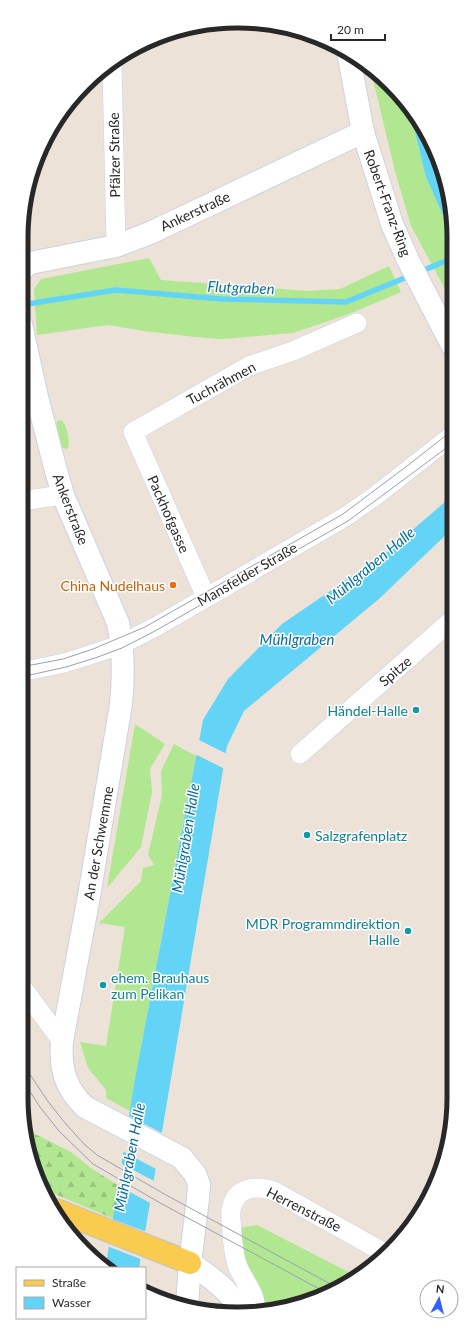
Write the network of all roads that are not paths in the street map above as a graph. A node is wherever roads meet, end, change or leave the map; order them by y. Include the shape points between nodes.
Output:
1 (350, 60) edge
2 (112, 69) edge
3 (363, 132) junction
4 (116, 246) junction
5 (28, 265) edge
6 (356, 322) dead end
7 (447, 336) edge
8 (28, 355) edge
9 (133, 432) joint
10 (447, 440) edge
11 (63, 495) junction
12 (28, 500) edge
13 (206, 597) junction
14 (447, 625) edge
15 (122, 644) junction
16 (28, 671) edge
17 (300, 754) dead end
18 (28, 995) edge
19 (62, 1041) junction
20 (62, 1213) edge
21 (381, 1250) edge
22 (190, 1263) junction
23 (187, 1301) edge
24 (255, 1306) edge
25 (240, 1307) edge

1 - 3 street, Robert-Franz-Ring
2 - 4 street, Pfälzer Straße
3 - 4 street, Ankerstraße
3 - 7 street, Robert-Franz-Ring via 392,224
4 - 5 street, Ankerstraße
6 - 9 street, Tuchrähmen via 293,351 249,366
8 - 11 street, Ankerstraße
9 - 13 street, Packhofgasse
10 - 13 street, Mansfelder Straße via 376,496 345,517
11 - 12 street
11 - 15 street, Ankerstraße via 118,623
13 - 15 street, Mansfelder Straße
14 - 17 street, Spitze
15 - 16 street, Mansfelder Straße via 96,654
15 - 19 street, An der Schwemme via 124,673 121,704
18 - 19 street
19 - 22 street via 62,1068 76,1098 97,1114 182,1158 195,1174 199,1184
20 - 22 main road
21 - 24 street, Herrenstraße via 274,1191 251,1188 238,1194 231,1211 234,1253 238,1267 256,1302
22 - 23 street
22 - 25 street via 219,1283

